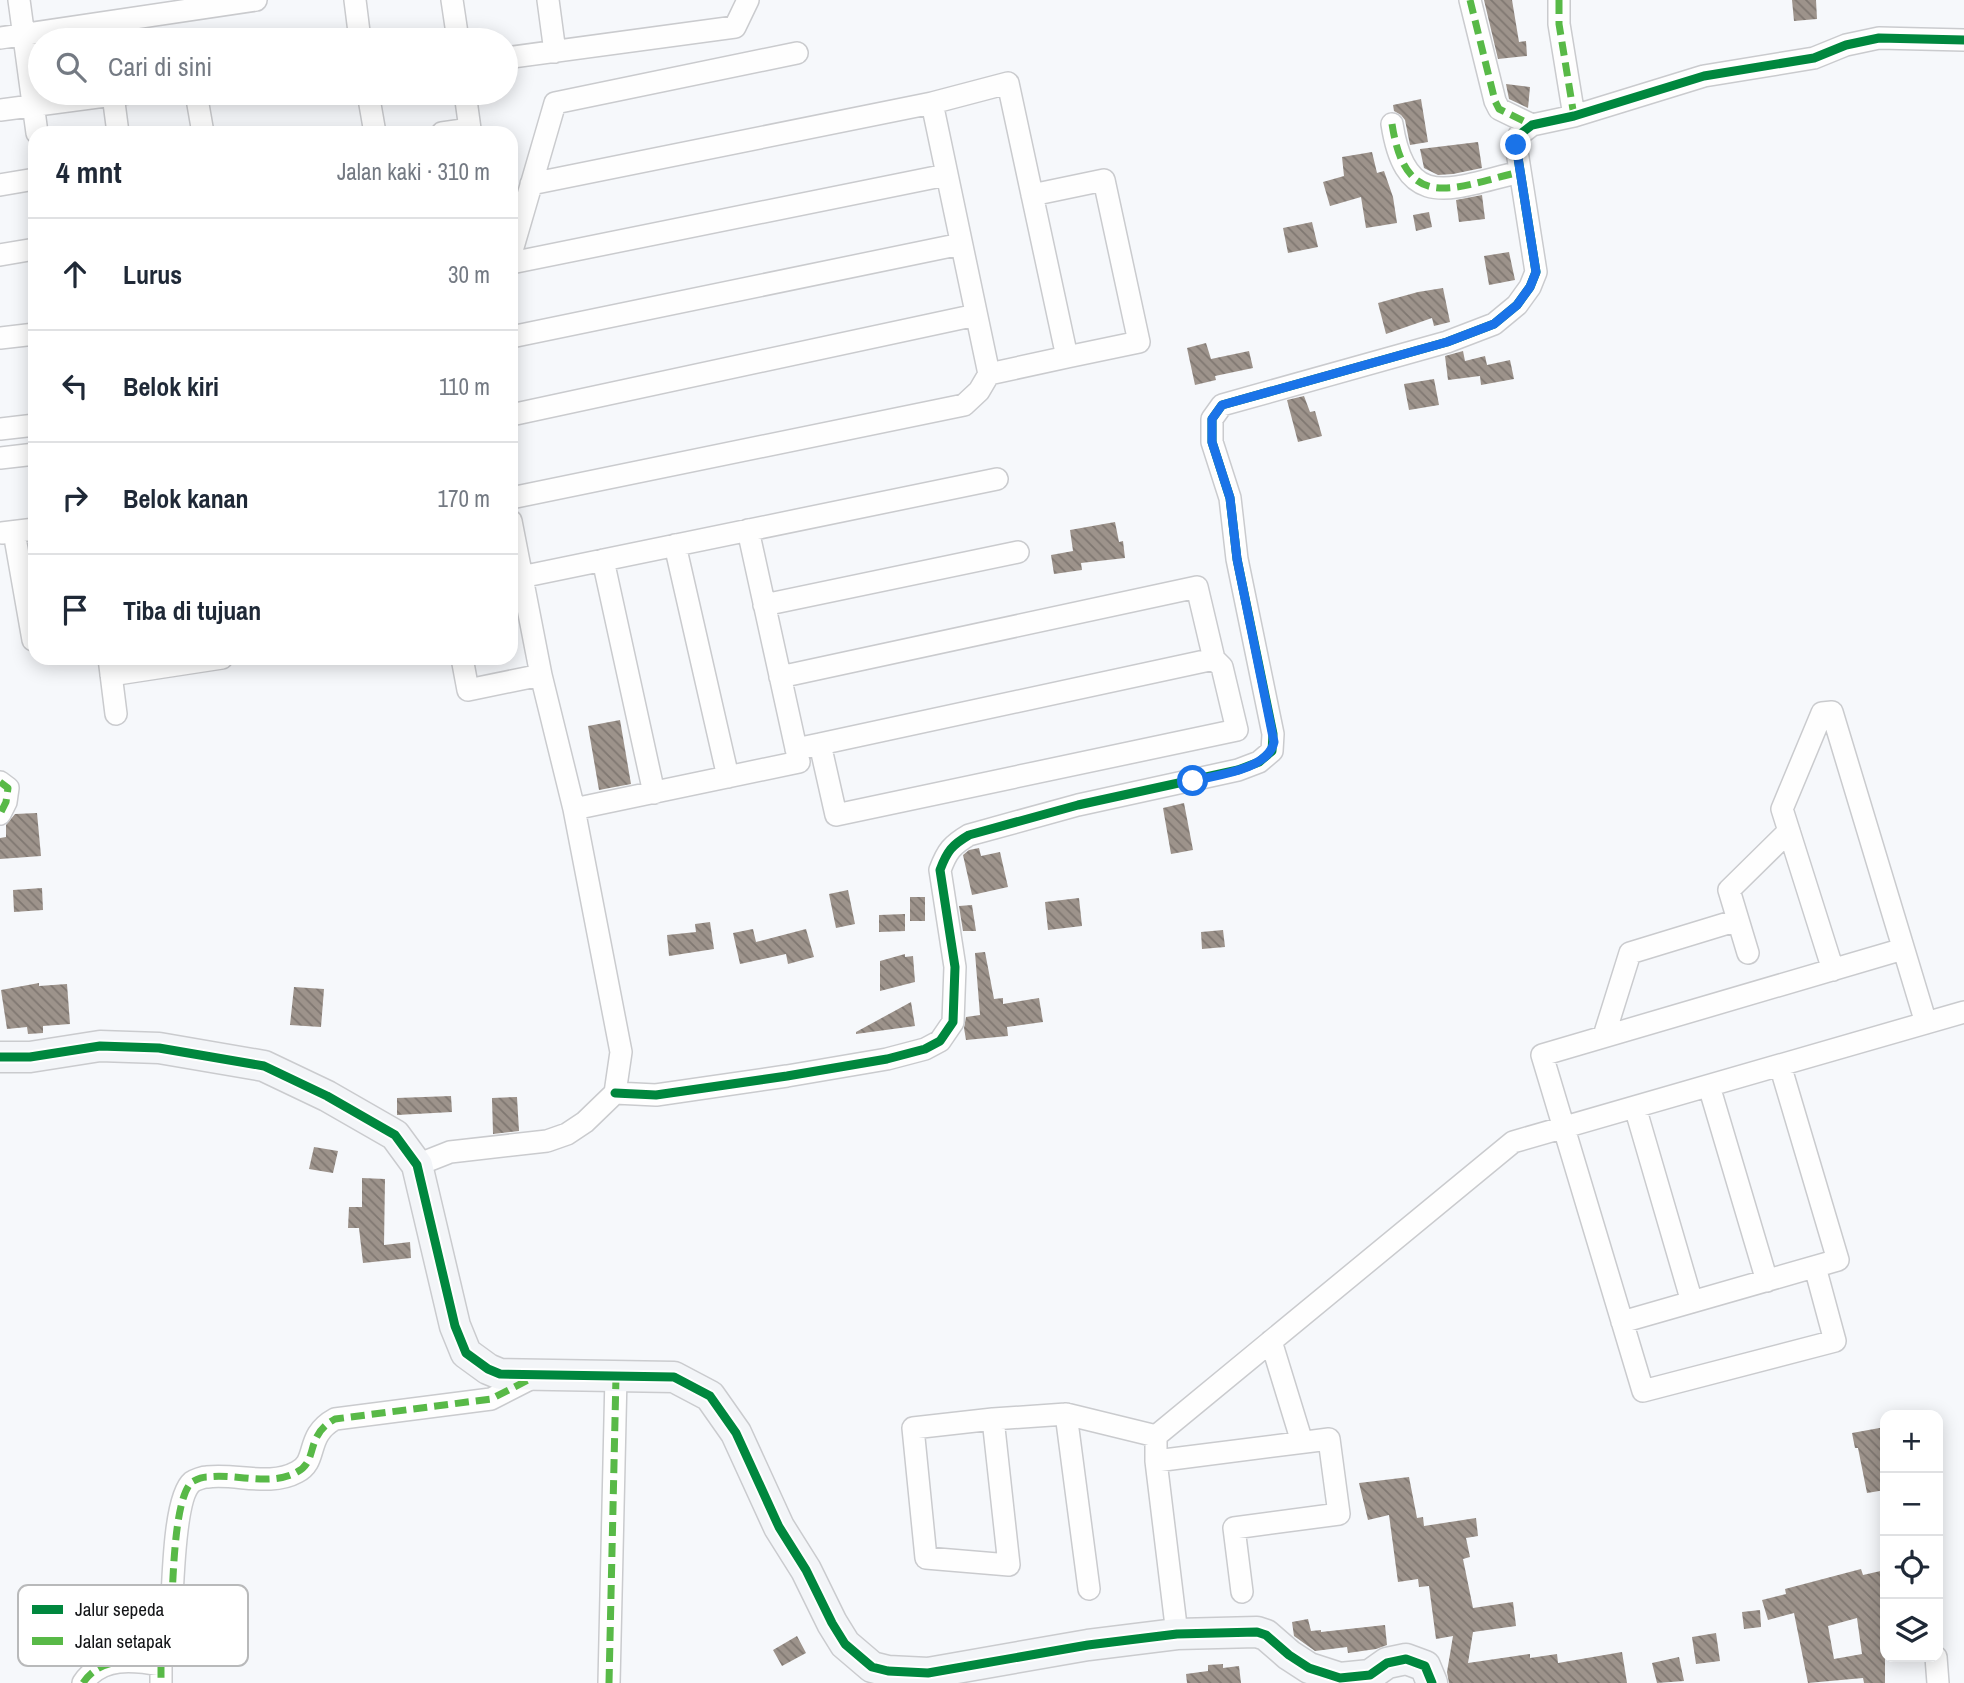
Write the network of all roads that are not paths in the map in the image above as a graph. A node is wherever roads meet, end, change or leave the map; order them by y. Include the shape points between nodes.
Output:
1 (19, 0) edge
2 (256, 0) edge
3 (355, 0) edge
4 (452, 0) edge
5 (548, 0) edge
6 (748, 0) edge
7 (1470, 0) edge
8 (1559, 0) edge
9 (64, 28) edge
10 (358, 28) edge
11 (456, 28) edge
12 (28, 33) edge
13 (23, 34) junction
14 (0, 38) edge
15 (1964, 40) edge
16 (555, 51) junction
17 (797, 53) dead end
18 (518, 56) edge
19 (28, 70) edge
20 (932, 103) junction
21 (33, 105) joint
22 (120, 105) edge
23 (198, 105) edge
24 (370, 105) edge
25 (467, 105) edge
26 (0, 110) edge
27 (1574, 116) junction
28 (1392, 124) dead end
29 (1532, 125) junction
30 (36, 126) edge
31 (119, 126) edge
32 (202, 126) edge
33 (374, 126) edge
34 (469, 126) edge
35 (1520, 172) junction
36 (947, 175) junction
37 (28, 180) edge
38 (531, 184) junction
39 (0, 185) edge
40 (1032, 195) junction
41 (518, 230) edge
42 (961, 244) junction
43 (28, 250) edge
44 (0, 255) edge
45 (518, 262) edge
46 (976, 315) junction
47 (28, 335) edge
48 (518, 336) edge
49 (0, 338) edge
50 (1067, 357) junction
51 (989, 374) junction
52 (518, 413) edge
53 (28, 426) edge
54 (0, 429) edge
55 (28, 455) edge
56 (0, 458) edge
57 (997, 479) dead end
58 (518, 497) edge
59 (28, 530) edge
60 (748, 530) junction
61 (7, 533) edge
62 (675, 545) junction
63 (1018, 552) dead end
64 (518, 560) edge
65 (603, 560) junction
66 (521, 577) junction
67 (764, 605) junction
68 (28, 619) edge
69 (1214, 659) junction
70 (463, 665) edge
71 (110, 666) edge
72 (541, 675) junction
73 (780, 677) junction
74 (116, 715) dead end
75 (820, 744) junction
76 (796, 749) junction
77 (727, 777) junction
78 (0, 782) edge
79 (654, 793) junction
80 (574, 809) junction
81 (0, 814) edge
82 (1789, 831) junction
83 (1738, 920) junction
84 (1903, 949) junction
85 (1748, 953) dead end
86 (1833, 970) junction
87 (1964, 1012) edge
88 (1926, 1023) junction
89 (1604, 1036) junction
90 (0, 1057) edge
91 (1780, 1065) junction
92 (1709, 1086) junction
93 (615, 1093) junction
94 (1635, 1107) junction
95 (1564, 1128) junction
96 (417, 1165) junction
97 (1815, 1267) junction
98 (1767, 1280) junction
99 (1692, 1302) junction
100 (1622, 1322) junction
101 (1271, 1341) junction
102 (542, 1373) junction
103 (616, 1376) junction
104 (1066, 1414) junction
105 (993, 1419) junction
106 (1156, 1436) junction
107 (1302, 1442) junction
108 (1156, 1461) junction
109 (172, 1585) edge
110 (1088, 1589) dead end
111 (1242, 1591) dead end
112 (1177, 1634) junction
113 (1936, 1662) edge
114 (102, 1666) edge
115 (143, 1666) edge
116 (161, 1674) edge
117 (928, 1678) edge
118 (83, 1683) edge
119 (609, 1683) edge
120 (1432, 1683) edge
121 (1938, 1683) edge

1 - 13 street
2 - 9 street
3 - 10 street
4 - 11 street
5 - 16 street
6 - 16 street via 735,27
7 - 29 street via 1495,101 1499,109
8 - 27 street
12 - 13 street
13 - 14 street
13 - 19 street
15 - 27 street via 1879,38 1814,58 1704,76
16 - 18 street
17 - 38 street via 555,103
20 - 36 street
20 - 38 street
20 - 40 street via 1008,83
21 - 26 street
21 - 30 street
22 - 31 street
23 - 32 street
24 - 33 street
25 - 34 street
27 - 29 street
28 - 35 street via 1406,169 1424,187 1445,188
29 - 35 street via 1519,135 1516,145
35 - 93 street via 1536,272 1517,305 1494,324 1447,342 1222,405 1212,419 1212,442 1230,498 1237,559 1273,734 1272,751 1238,770 1078,805 970,835 954,844 940,870 955,967 953,1022 940,1041 925,1049 656,1095
36 - 42 street
36 - 45 street
37 - 39 street
38 - 41 street
40 - 50 street
40 - 50 street via 1104,180 1139,342
42 - 46 street
42 - 48 street
43 - 44 street
46 - 51 street
46 - 52 street
47 - 49 street
50 - 51 street
51 - 58 street via 964,405
53 - 54 street
55 - 56 street
57 - 60 street
59 - 61 street
60 - 62 street
60 - 67 street
61 - 68 street
62 - 65 street
62 - 77 street
63 - 67 street
64 - 66 street
65 - 66 street
65 - 79 street
66 - 72 street
67 - 73 street
69 - 73 street via 1197,587
69 - 75 street
69 - 75 street via 1222,667 1237,730 836,815
70 - 72 street via 468,690
71 - 74 street
72 - 80 street
73 - 76 street
75 - 76 street
76 - 77 street via 799,762
77 - 79 street
78 - 81 street via 9,792
79 - 80 street
80 - 93 street via 621,1052
82 - 83 street via 1729,890
82 - 84 street via 1782,809 1822,713 1832,712
82 - 86 street
83 - 85 street
83 - 89 street via 1630,953
84 - 86 street
84 - 88 street
86 - 89 street
87 - 88 street
88 - 91 street
89 - 95 street via 1542,1055
90 - 96 street via 100,1046 159,1048 264,1066 395,1135
91 - 92 street
91 - 97 street via 1838,1260
92 - 94 street
92 - 98 street
93 - 96 street via 567,1134 547,1141 450,1152
94 - 95 street
94 - 99 street
95 - 100 street
95 - 101 street via 1513,1142
96 - 102 street via 454,1326 466,1353 500,1374
97 - 98 street
97 - 100 street via 1835,1341 1643,1391
98 - 99 street
99 - 100 street
101 - 106 street
101 - 107 street
102 - 103 street
102 - 109 street via 491,1399 335,1419 323,1426 307,1465 296,1474 254,1479 205,1477 192,1482 184,1494
103 - 117 street via 674,1377 710,1396 736,1433 779,1527 845,1644 872,1667
103 - 119 street
104 - 105 street
104 - 106 street
104 - 110 street
105 - 105 street via 1009,1565 926,1558 913,1427
106 - 108 street
107 - 108 street
107 - 111 street via 1329,1439 1339,1514 1234,1528
108 - 112 street
112 - 117 street via 1088,1645
112 - 120 street via 1257,1632 1309,1668 1340,1678 1370,1675 1387,1663 1406,1659 1425,1666
113 - 121 street
114 - 118 street
115 - 116 street

